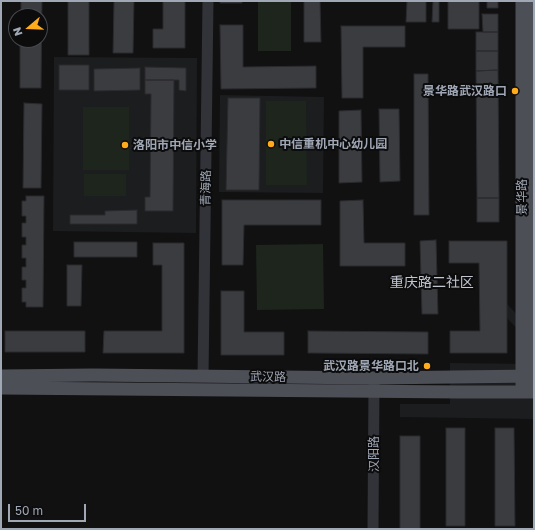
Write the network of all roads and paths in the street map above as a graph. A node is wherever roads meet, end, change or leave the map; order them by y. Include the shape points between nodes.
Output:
1 (208, 1) edge
2 (522, 1) edge
3 (532, 1) edge
4 (533, 121) edge
5 (1, 376) edge
6 (203, 376) junction
7 (529, 376) edge
8 (374, 378) junction
9 (1, 388) edge
10 (374, 392) junction
11 (530, 392) edge
12 (373, 529) edge

1 - 6 street, 青海路
2 - 7 main road, 景华路
3 - 4 main road, 景华路
4 - 7 main road, 景华路
5 - 6 main road, 武汉路
6 - 8 main road, 武汉路
7 - 8 main road, 武汉路
7 - 11 main road, 景华路
8 - 10 street, 汉阳路
9 - 10 main road, 武汉路
10 - 11 main road, 武汉路
10 - 12 street, 汉阳路

